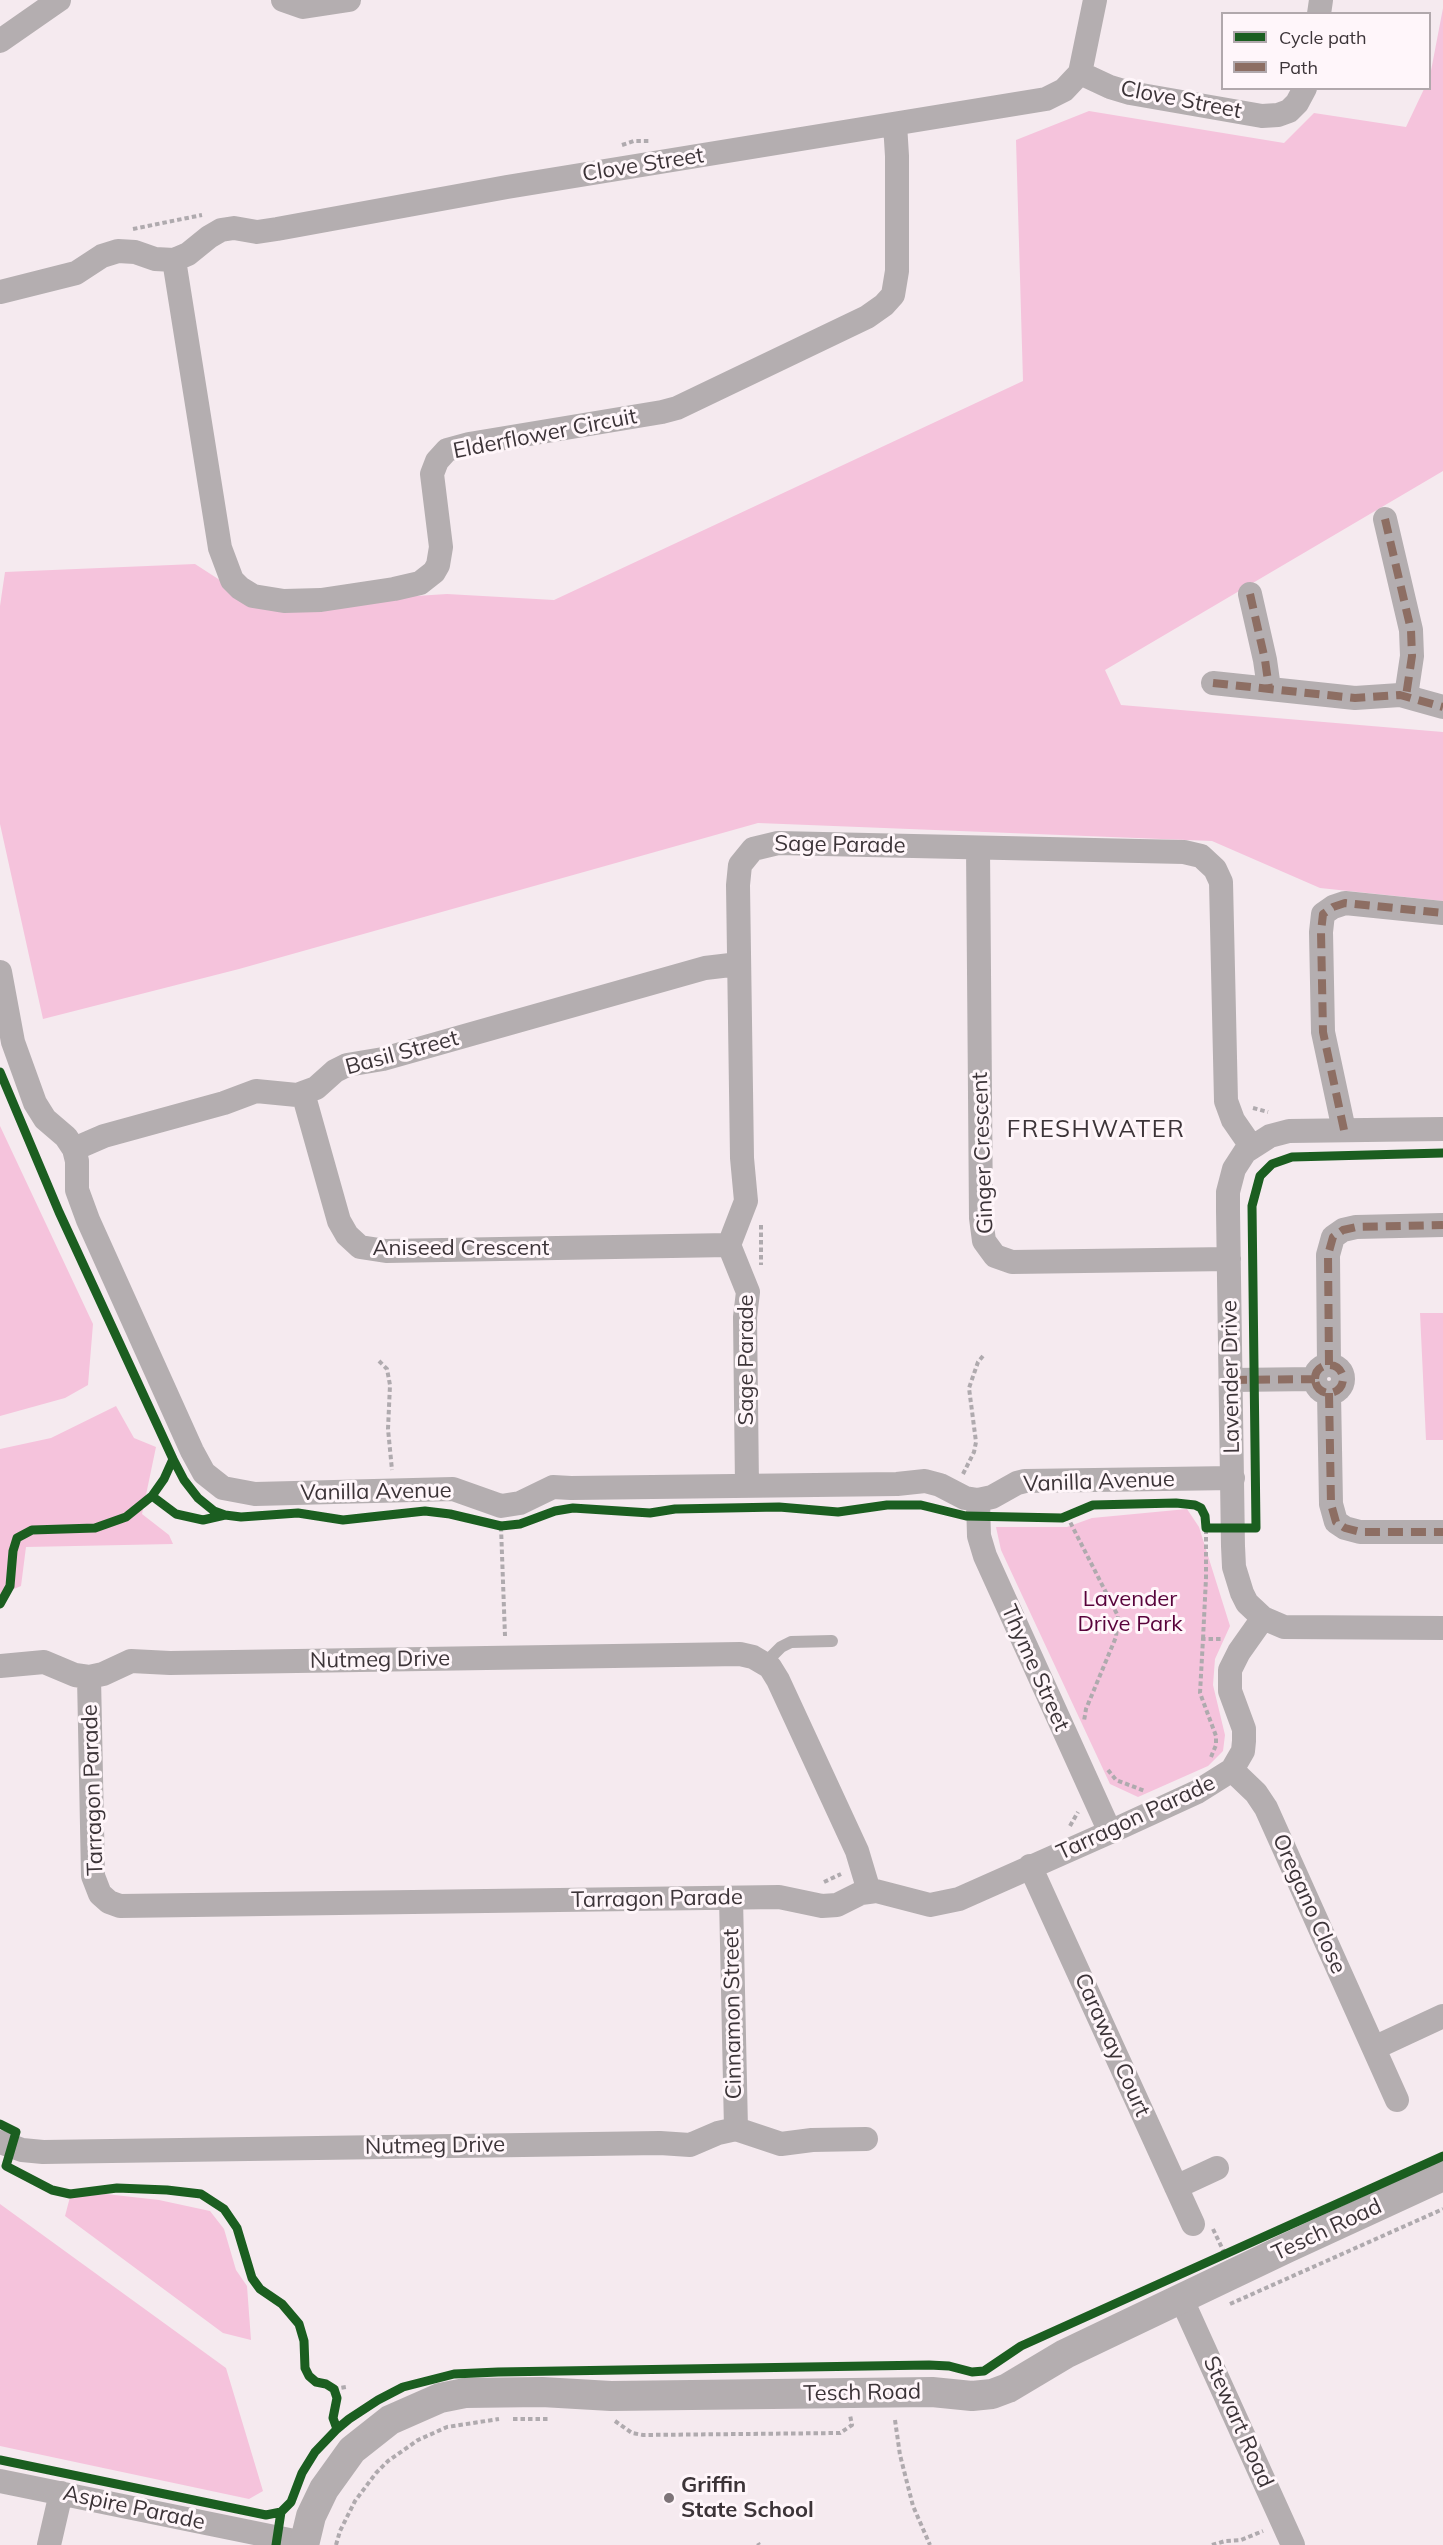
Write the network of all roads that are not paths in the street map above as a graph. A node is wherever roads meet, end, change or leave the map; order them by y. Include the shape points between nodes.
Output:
1 (59, 0) edge
2 (283, 0) edge
3 (349, 0) edge
4 (1095, 0) edge
5 (0, 41) edge
6 (1080, 73) junction
7 (1304, 90) edge
8 (895, 124) junction
9 (174, 260) junction
10 (0, 292) edge
11 (1385, 519) dead end
12 (1250, 594) dead end
13 (1213, 683) dead end
14 (1269, 688) junction
15 (1406, 696) junction
16 (1443, 707) edge
17 (978, 848) junction
18 (1443, 913) edge
19 (739, 963) junction
20 (0, 972) edge
21 (303, 1094) junction
22 (1443, 1129) edge
23 (1344, 1130) junction
24 (1251, 1146) junction
25 (74, 1149) junction
26 (1443, 1225) edge
27 (729, 1245) junction
28 (1229, 1259) junction
29 (1324, 1379) junction
30 (1232, 1380) junction
31 (1233, 1478) junction
32 (747, 1486) junction
33 (978, 1500) junction
34 (1443, 1532) edge
35 (1263, 1618) junction
36 (1443, 1628) edge
37 (832, 1641) dead end
38 (765, 1663) junction
39 (0, 1666) edge
40 (89, 1677) junction
41 (1232, 1770) junction
42 (1110, 1832) junction
43 (1030, 1866) junction
44 (869, 1891) junction
45 (731, 1898) junction
46 (1443, 2016) edge
47 (1374, 2048) junction
48 (1397, 2100) dead end
49 (736, 2129) junction
50 (866, 2139) dead end
51 (0, 2142) edge
52 (1217, 2168) dead end
53 (1443, 2176) edge
54 (1176, 2187) junction
55 (1203, 2228) road end
56 (1182, 2300) junction
57 (0, 2481) edge
58 (61, 2493) junction
59 (304, 2544) edge
60 (49, 2545) edge
61 (1293, 2545) edge

1 - 5 street
2 - 3 street via 303,7
4 - 6 street
6 - 7 street, Clove Street via 1130,93 1262,116 1288,111
6 - 8 street, Clove Street via 1064,90 1046,99
8 - 9 street, Clove Street via 518,185 277,229 221,230
8 - 9 street, Elderflower Circuit via 897,271 893,296 884,305 677,408 447,450 432,474 441,547 438,565 420,583 394,589 321,600 284,601 253,596 232,580 220,548
9 - 10 street via 118,251 76,273
11 - 15 street via 1411,630
12 - 14 street
13 - 14 street
14 - 15 street via 1355,698
15 - 16 street
17 - 19 street, Sage Parade via 778,843 759,846 743,858 738,875
17 - 24 street, Sage Parade via 1184,852 1201,856 1211,864 1222,890 1226,1101 1233,1120
17 - 28 street, Ginger Crescent via 984,1241 995,1256 1012,1262
18 - 23 street via 1345,903 1323,914 1323,1032
19 - 21 street, Basil Street via 705,968 383,1059 348,1065
19 - 27 street, Sage Parade via 746,1201
20 - 25 street via 13,1042 35,1103
21 - 25 street via 256,1091 104,1136
21 - 27 street, Aniseed Crescent via 339,1221 351,1240 367,1249
22 - 23 street
23 - 24 street via 1289,1131
24 - 28 street, Lavender Drive via 1230,1180
25 - 32 street, Vanilla Avenue via 77,1190 88,1220 196,1458 210,1479 223,1488 255,1494 453,1489 501,1506 520,1503 553,1487
26 - 29 street via 1356,1227 1333,1237 1328,1255
27 - 32 street, Sage Parade via 748,1292 744,1317
28 - 30 street, Lavender Drive
29 - 30 street
29 - 34 street via 1331,1504 1336,1522 1360,1532
30 - 31 street, Lavender Drive
31 - 33 street, Vanilla Avenue via 1025,1481
31 - 35 street, Lavender Drive via 1234,1567 1247,1603
32 - 33 street, Vanilla Avenue via 925,1481
33 - 42 street, Thyme Street via 979,1536 985,1557
35 - 36 street, Lavender Drive via 1294,1629
35 - 41 street, Tarragon Parade via 1230,1670 1230,1691 1244,1729 1239,1760
37 - 38 lane via 791,1642
38 - 40 street, Nutmeg Drive via 740,1654 170,1664 131,1661
38 - 44 street via 778,1680 857,1851
39 - 40 street via 44,1662
40 - 45 street, Tarragon Parade via 93,1876 100,1894 116,1905
41 - 42 street, Tarragon Parade via 1197,1792
41 - 47 street, Oregano Close via 1266,1808
42 - 43 street, Tarragon Parade
43 - 44 street, Tarragon Parade via 940,1904 921,1905
43 - 54 street, Caraway Court
44 - 45 street, Tarragon Parade via 830,1906 789,1898
45 - 49 street, Cinnamon Street
46 - 47 street
47 - 48 street, Oregano Close
49 - 50 street via 781,2144
49 - 51 street, Nutmeg Drive via 690,2145 44,2152
52 - 54 street
53 - 56 street, Tesch Road
54 - 55 street, Caraway Court
56 - 59 street, Tesch Road via 1065,2354 1008,2388 982,2396 932,2392 611,2396 542,2392 465,2393 440,2398 390,2420 352,2450 324,2489
56 - 61 street, Stewart Road
57 - 58 street, Aspire Parade
58 - 59 street, Aspire Parade
58 - 60 street

